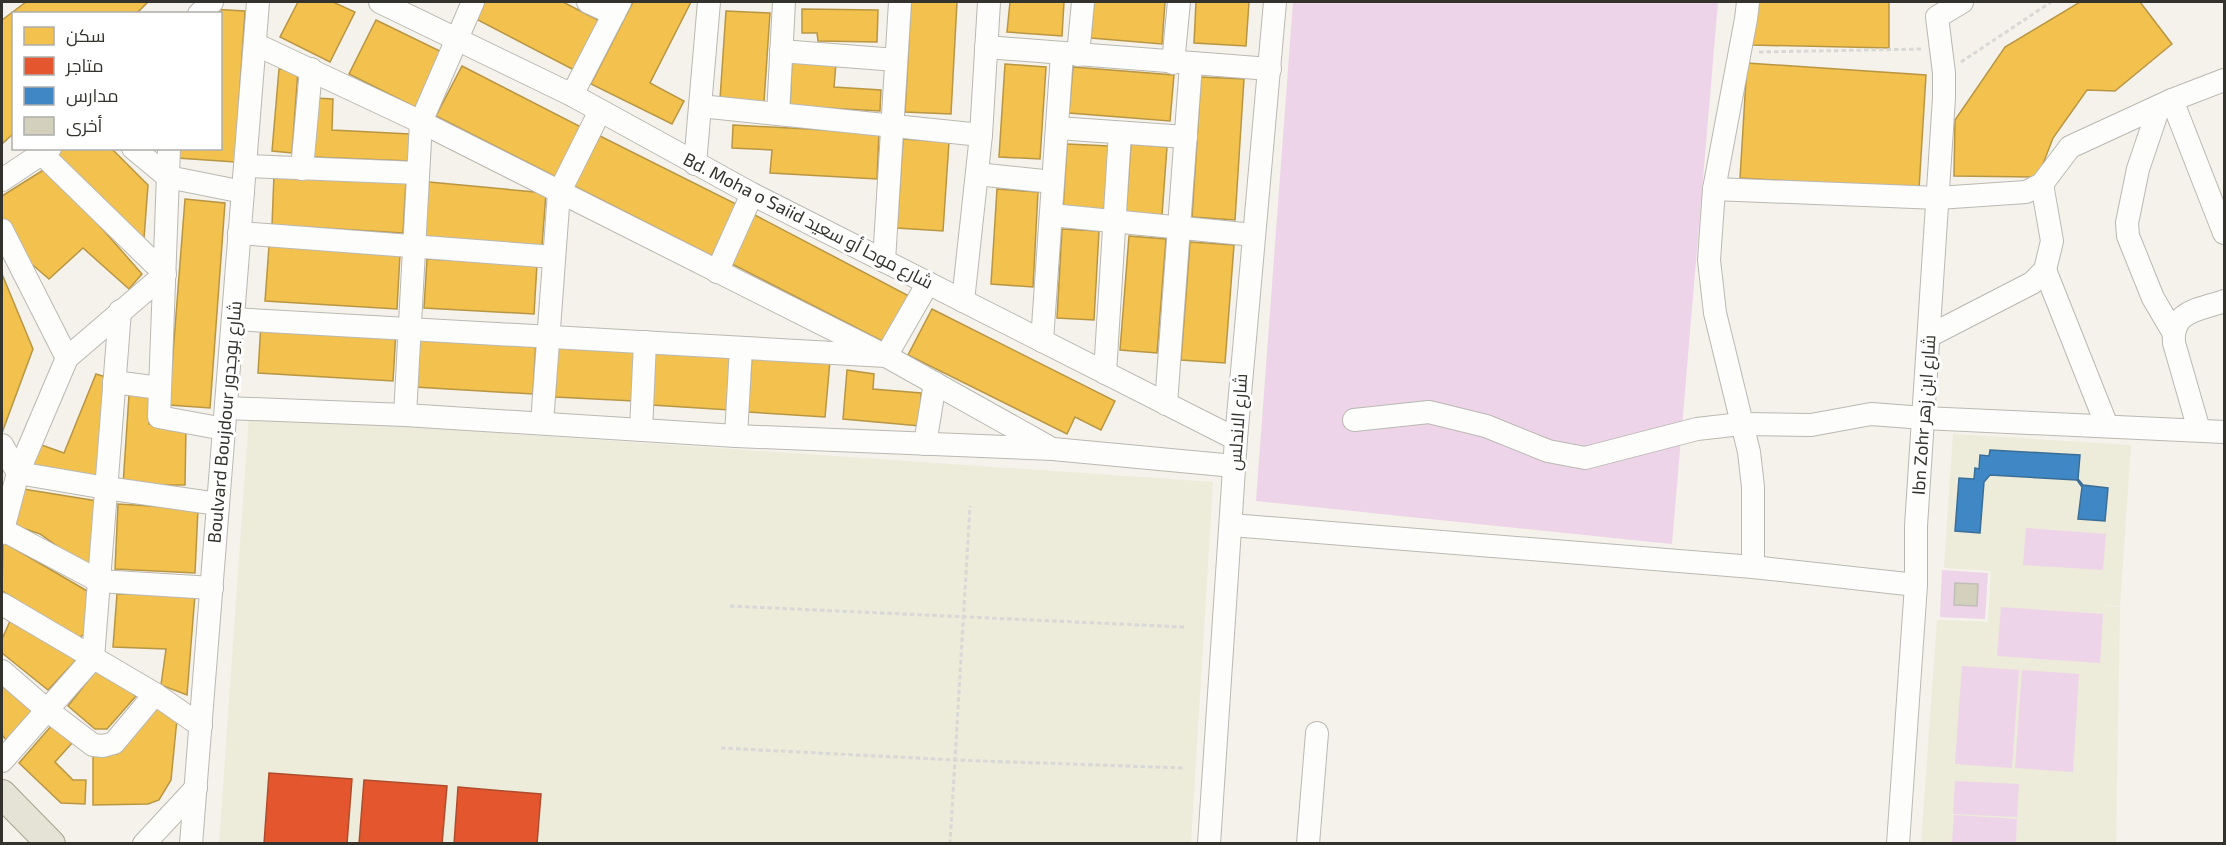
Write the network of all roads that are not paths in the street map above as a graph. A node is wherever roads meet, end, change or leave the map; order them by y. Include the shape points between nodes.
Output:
1 (258, 2) edge
2 (380, 2) edge
3 (473, 2) edge
4 (588, 2) edge
5 (709, 2) edge
6 (781, 2) edge
7 (900, 2) edge
8 (989, 2) edge
9 (1083, 2) edge
10 (1179, 2) edge
11 (1275, 2) edge
12 (1748, 2) edge
13 (1962, 2) edge
14 (617, 8) edge
15 (456, 40) junction
16 (255, 44) junction
17 (986, 47) junction
18 (781, 51) junction
19 (1070, 55) junction
20 (896, 60) junction
21 (1182, 63) junction
22 (311, 69) junction
23 (1270, 69) junction
24 (2224, 80) edge
25 (572, 95) junction
26 (2166, 103) junction
27 (700, 106) junction
28 (600, 111) junction
29 (778, 114) junction
30 (421, 122) junction
31 (892, 126) junction
32 (1057, 128) junction
33 (1120, 133) junction
34 (981, 135) junction
35 (1186, 137) junction
36 (135, 150) edge
37 (169, 150) edge
38 (47, 152) edge
39 (695, 164) junction
40 (245, 166) junction
41 (302, 169) junction
42 (418, 173) junction
43 (977, 174) junction
44 (168, 177) junction
45 (2, 180) edge
46 (1053, 182) junction
47 (2042, 184) junction
48 (1714, 189) junction
49 (243, 192) junction
50 (559, 193) junction
51 (752, 194) junction
52 (1938, 198) junction
53 (1051, 215) junction
54 (1114, 221) junction
55 (1179, 227) junction
56 (2, 230) edge
57 (239, 233) junction
58 (2224, 233) edge
59 (1254, 235) junction
60 (414, 246) junction
61 (554, 257) junction
62 (884, 261) junction
63 (2045, 270) junction
64 (717, 272) junction
65 (165, 274) junction
66 (928, 283) junction
67 (963, 301) junction
68 (2224, 301) edge
69 (120, 311) junction
70 (233, 319) junction
71 (410, 329) junction
72 (2173, 332) junction
73 (1929, 336) junction
74 (548, 337) junction
75 (1042, 341) junction
76 (645, 342) junction
77 (741, 348) junction
78 (886, 356) junction
79 (67, 358) junction
80 (1105, 373) junction
81 (114, 382) junction
82 (935, 383) junction
83 (160, 388) junction
84 (1166, 404) junction
85 (405, 415) junction
86 (225, 418) junction
87 (1924, 418) junction
88 (1354, 420) dead end
89 (542, 423) junction
90 (1741, 424) junction
91 (2107, 426) junction
92 (641, 430) junction
93 (2199, 430) junction
94 (2224, 432) edge
95 (736, 436) junction
96 (1236, 439) junction
97 (925, 444) junction
98 (2, 445) edge
99 (1053, 449) junction
100 (1234, 466) junction
101 (18, 472) junction
102 (106, 488) junction
103 (218, 504) junction
104 (1231, 525) junction
105 (2, 531) edge
106 (1753, 567) junction
107 (99, 581) junction
108 (1916, 585) junction
109 (212, 588) junction
110 (2, 604) edge
111 (93, 658) junction
112 (2, 670) edge
113 (155, 694) junction
114 (47, 710) junction
115 (201, 726) junction
116 (1317, 733) dead end
117 (2, 760) edge
118 (196, 788) junction
119 (2, 794) edge
120 (51, 843) edge
121 (144, 843) edge
122 (191, 843) edge
123 (1209, 843) edge
124 (1308, 843) edge
125 (1898, 843) edge

1 - 16 street, Boulvard Boujdour شارع بوجدور
2 - 15 street, Bd. Moha o Saiid شارع موحا أو سعيد
3 - 15 street
4 - 14 street
5 - 27 street
6 - 18 street
7 - 20 street
8 - 17 street
9 - 19 street
10 - 21 street
11 - 23 street, شارع الاندلس
12 - 48 street
13 - 52 street, Ibn Zohr شارع ابن زهر via 1937,17 1944,73
14 - 25 street
15 - 25 street, Bd. Moha o Saiid شارع موحا أو سعيد
15 - 30 street
16 - 22 street
16 - 40 street, Boulvard Boujdour شارع بوجدور
17 - 19 street
17 - 34 street
18 - 20 street
18 - 29 street
19 - 21 street
19 - 32 street
20 - 31 street
21 - 23 street
21 - 35 street
22 - 30 street
22 - 41 street
23 - 59 street, شارع الاندلس
24 - 26 street
25 - 28 street, Bd. Moha o Saiid شارع موحا أو سعيد
26 - 47 street via 2070,147
26 - 58 street
26 - 72 street via 2138,169 2127,223 2128,236 2153,298
27 - 29 street
27 - 39 street
28 - 39 street, Bd. Moha o Saiid شارع موحا أو سعيد
28 - 50 street
29 - 31 street
30 - 42 street
30 - 50 street
31 - 34 street
31 - 62 street
32 - 33 street
32 - 46 street
33 - 35 street
33 - 54 street
34 - 43 street
35 - 55 street
36 - 44 street
37 - 44 street
38 - 45 street
38 - 65 street
39 - 51 street, Bd. Moha o Saiid شارع موحا أو سعيد
40 - 41 street
40 - 49 street, Boulvard Boujdour شارع بوجدور
41 - 42 street
42 - 60 street
43 - 46 street
43 - 67 street
44 - 49 street
44 - 65 street
46 - 53 street
47 - 52 street via 2013,194
47 - 63 street via 2052,241
48 - 52 street
48 - 90 street via 1709,260 1715,313
49 - 57 street, Boulvard Boujdour شارع بوجدور
50 - 61 street
50 - 64 street
51 - 62 street, Bd. Moha o Saiid شارع موحا أو سعيد
51 - 64 street
52 - 73 street, Ibn Zohr شارع ابن زهر
53 - 54 street
53 - 75 street
54 - 55 street
54 - 80 street
55 - 59 street
55 - 84 street
56 - 79 street
57 - 60 street
57 - 70 street, Boulvard Boujdour شارع بوجدور
59 - 96 street, شارع الاندلس
60 - 61 street
60 - 71 street
61 - 74 street
62 - 66 street, Bd. Moha o Saiid شارع موحا أو سعيد
63 - 73 street via 2032,283
63 - 91 street
64 - 78 street
65 - 69 street
65 - 83 street
66 - 67 street, Bd. Moha o Saiid شارع موحا أو سعيد
66 - 78 street
67 - 75 street, Bd. Moha o Saiid شارع موحا أو سعيد
68 - 72 street via 2182,315
69 - 79 street
69 - 81 street
70 - 71 street
70 - 86 street, Boulvard Boujdour شارع بوجدور
71 - 74 street
71 - 85 street
72 - 93 street
73 - 87 street, Ibn Zohr شارع ابن زهر
74 - 76 street
74 - 89 street
75 - 80 street, Bd. Moha o Saiid شارع موحا أو سعيد
76 - 77 street
76 - 92 street
77 - 78 street
77 - 95 street
78 - 82 street
79 - 101 street
80 - 84 street, Bd. Moha o Saiid شارع موحا أو سعيد
81 - 83 street
81 - 102 street
82 - 97 street
82 - 99 street
83 - 86 street via 160,418
84 - 96 street, Bd. Moha o Saiid شارع موحا أو سعيد
85 - 86 street
85 - 89 street
86 - 103 street, Boulvard Boujdour شارع بوجدور
87 - 90 street via 1870,414 1811,425
87 - 91 street
87 - 108 street, Ibn Zohr شارع ابن زهر
88 - 90 street via 1429,412 1486,426 1548,451 1585,458 1697,429
89 - 92 street
90 - 106 street via 1753,487
91 - 93 street
92 - 95 street
93 - 94 street
95 - 97 street
96 - 100 street, شارع الاندلس
97 - 99 street
98 - 101 street
99 - 100 street
100 - 104 street, شارع الاندلس
101 - 102 street
101 - 105 street
102 - 103 street
102 - 107 street
103 - 109 street, Boulvard Boujdour شارع بوجدور
104 - 106 street
104 - 123 street, شارع الاندلس
105 - 107 street
106 - 108 street
107 - 109 street
107 - 111 street
108 - 125 street, Ibn Zohr شارع ابن زهر
109 - 115 street, Boulvard Boujdour شارع بوجدور
110 - 111 street
111 - 113 street
111 - 114 street
112 - 114 street
113 - 114 street via 111,745 87,741
113 - 115 street
114 - 117 street
115 - 118 street, Boulvard Boujdour شارع بوجدور
116 - 124 street
118 - 121 street
118 - 122 street, Boulvard Boujdour شارع بوجدور
119 - 120 main road

